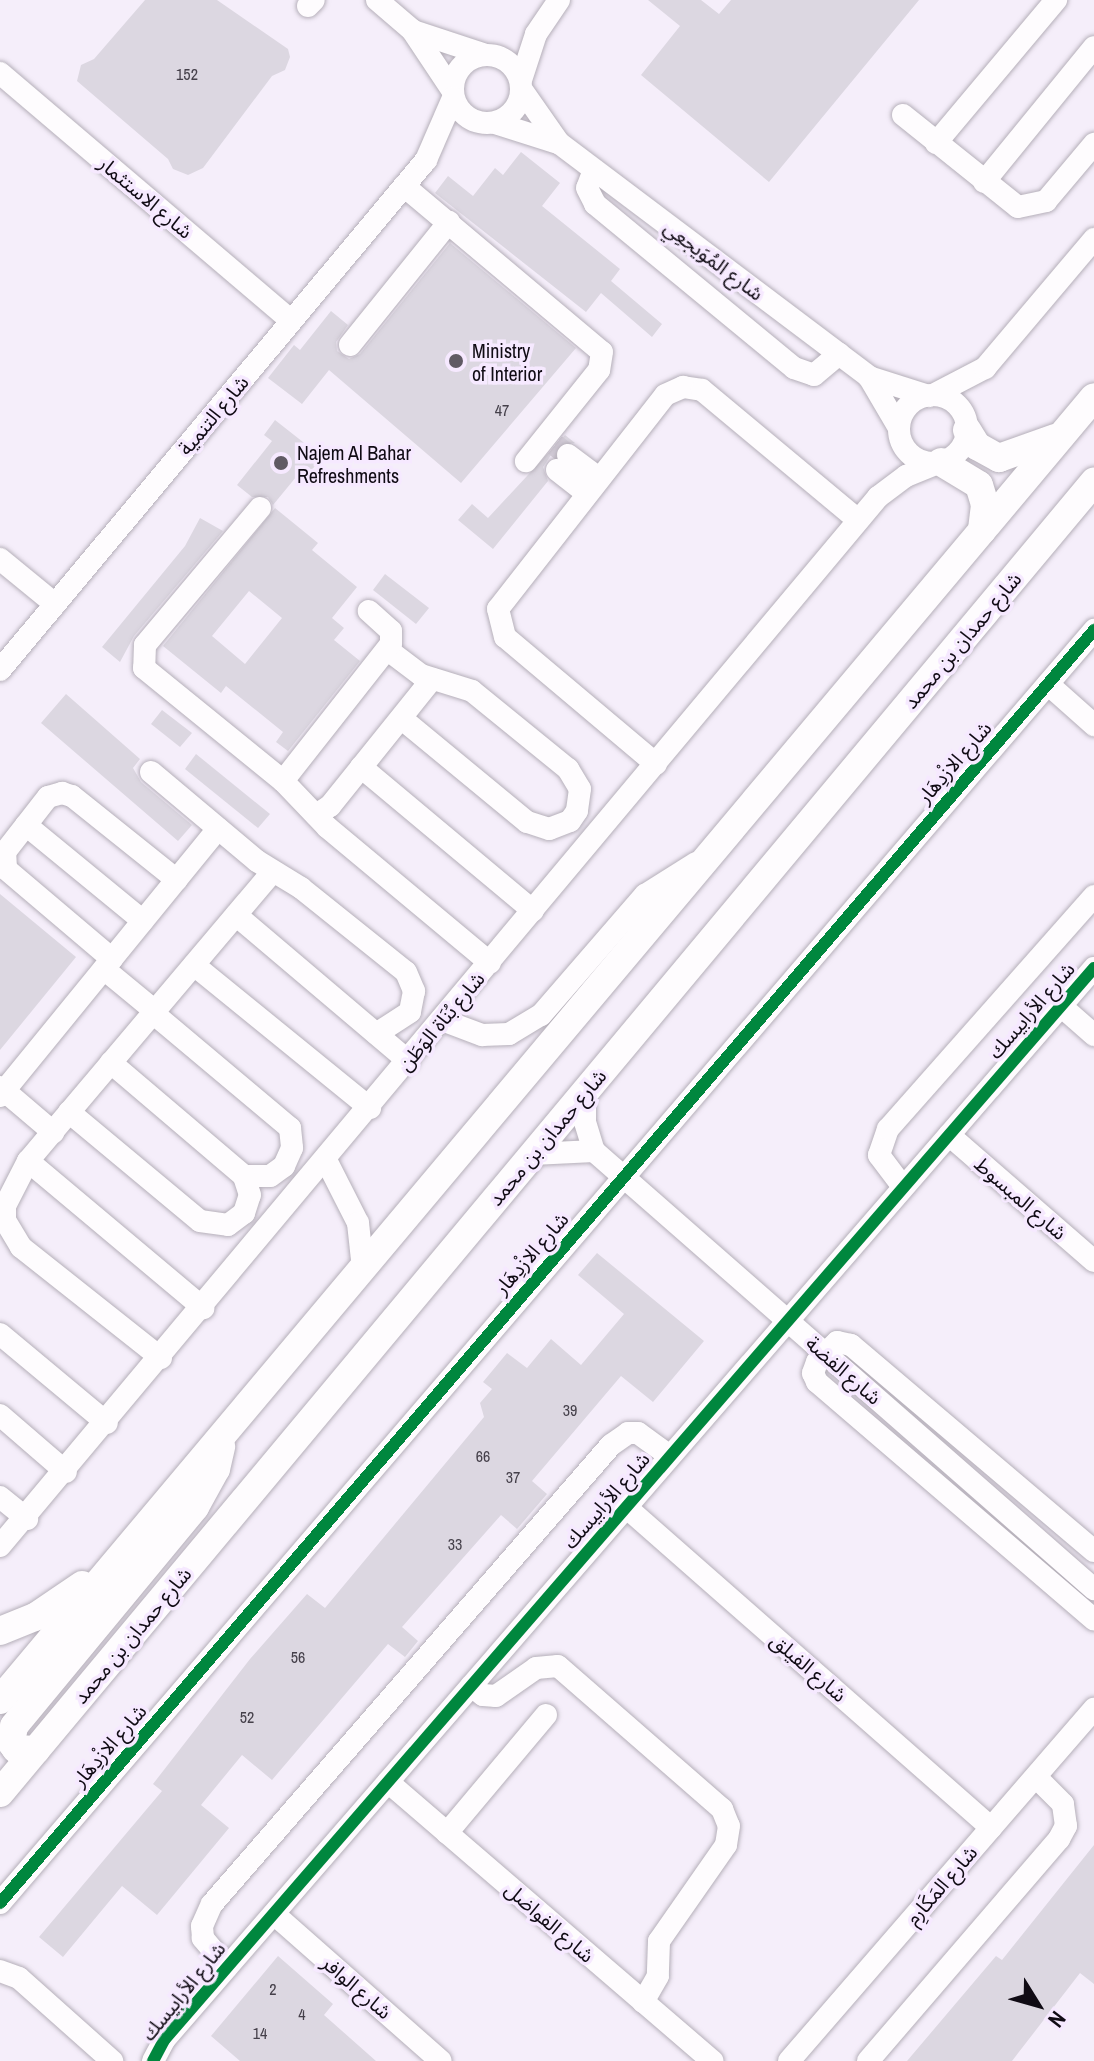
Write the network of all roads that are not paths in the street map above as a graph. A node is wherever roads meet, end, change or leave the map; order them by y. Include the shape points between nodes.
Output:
1 (377, 0) edge
2 (559, 0) edge
3 (1056, 0) edge
4 (543, 19) junction
5 (412, 30) junction
6 (1094, 47) edge
7 (485, 54) junction
8 (0, 73) edge
9 (521, 85) junction
10 (453, 94) junction
11 (903, 115) dead end
12 (490, 123) junction
13 (559, 143) junction
14 (936, 143) junction
15 (1094, 144) edge
16 (426, 160) junction
17 (594, 170) junction
18 (984, 182) junction
19 (404, 186) junction
20 (449, 222) junction
21 (1094, 239) edge
22 (291, 321) junction
23 (350, 345) dead end
24 (839, 354) junction
25 (985, 368) junction
26 (869, 377) junction
27 (931, 395) junction
28 (1094, 397) edge
29 (966, 426) junction
30 (899, 431) junction
31 (1063, 434) junction
32 (940, 462) junction
33 (1094, 482) edge
34 (592, 486) junction
35 (878, 497) junction
36 (260, 508) dead end
37 (858, 520) junction
38 (982, 531) junction
39 (0, 559) edge
40 (55, 604) junction
41 (369, 611) dead end
42 (1094, 630) edge
43 (388, 650) junction
44 (0, 670) edge
45 (432, 679) junction
46 (1048, 684) junction
47 (401, 718) junction
48 (1094, 725) edge
49 (656, 764) junction
50 (361, 767) junction
51 (151, 772) dead end
52 (283, 781) junction
53 (316, 815) junction
54 (26, 825) junction
55 (218, 829) junction
56 (721, 847) junction
57 (272, 872) junction
58 (177, 880) junction
59 (1094, 896) edge
60 (533, 911) junction
61 (236, 915) junction
62 (143, 921) junction
63 (490, 963) junction
64 (108, 964) junction
65 (194, 965) junction
66 (1094, 968) edge
67 (1061, 1006) junction
68 (154, 1012) junction
69 (442, 1020) junction
70 (376, 1034) junction
71 (1094, 1035) edge
72 (408, 1061) junction
73 (111, 1063) junction
74 (1, 1092) edge
75 (585, 1092) junction
76 (370, 1108) junction
77 (69, 1112) junction
78 (53, 1132) junction
79 (949, 1135) junction
80 (594, 1151) junction
81 (533, 1154) junction
82 (326, 1160) junction
83 (28, 1161) junction
84 (244, 1176) junction
85 (623, 1176) junction
86 (903, 1187) junction
87 (1094, 1261) edge
88 (363, 1269) junction
89 (203, 1308) junction
90 (788, 1321) junction
91 (0, 1334) edge
92 (824, 1353) junction
93 (161, 1358) junction
94 (0, 1415) edge
95 (107, 1423) junction
96 (223, 1438) junction
97 (670, 1456) junction
98 (66, 1472) junction
99 (0, 1497) edge
100 (626, 1507) junction
101 (27, 1519) junction
102 (0, 1546) edge
103 (1094, 1551) edge
104 (112, 1564) junction
105 (1094, 1589) edge
106 (1094, 1619) edge
107 (0, 1631) edge
108 (471, 1686) junction
109 (0, 1700) edge
110 (1094, 1709) edge
111 (546, 1715) dead end
112 (36, 1750) junction
113 (1036, 1777) junction
114 (4, 1780) edge
115 (388, 1782) junction
116 (991, 1828) junction
117 (447, 1833) junction
118 (0, 1903) edge
119 (274, 1914) junction
120 (227, 1967) junction
121 (0, 1971) edge
122 (643, 2002) junction
123 (112, 2061) edge
124 (153, 2061) edge
125 (441, 2061) edge
126 (712, 2061) edge
127 (789, 2061) edge
128 (868, 2061) edge

1 - 5 street
2 - 4 street
3 - 14 street
4 - 7 street
4 - 9 street
5 - 7 street
5 - 10 street
6 - 18 street
7 - 9 street via 508,62
7 - 10 street via 461,66
8 - 22 street, شارع الاستثمار
9 - 12 street via 514,111
9 - 13 street, شارع المُوَيجعِي
10 - 12 street via 465,115
10 - 16 street, شارع التنمية
11 - 14 street
12 - 13 street, شارع المُوَيجعِي
12 - 16 street, شارع التنمية via 453,138
13 - 17 street, شارع المُوَيجعِي
14 - 18 street
15 - 18 street via 1037,205 1008,203
16 - 19 street, شارع التنمية
17 - 24 street, شارع المُوَيجعِي
17 - 24 street via 587,188 595,204 800,372 821,372
19 - 20 street
19 - 22 street, شارع التنمية
20 - 23 street
20 - 34 street via 602,352 599,370 547,454
21 - 25 street
22 - 40 street, شارع التنمية
24 - 26 street, شارع المُوَيجعِي
25 - 27 street
25 - 29 street
26 - 27 street, شارع المُوَيجعِي
26 - 30 street, شارع المُوَيجعِي
27 - 29 street via 955,403
27 - 30 street via 905,410
28 - 31 main road
29 - 31 main road via 977,446 999,458
29 - 32 street via 959,450
30 - 32 street via 917,460
30 - 35 street, شارع بُنَاة الوَطَن
31 - 38 main road
32 - 35 street, شارع بُنَاة الوَطَن via 906,476
32 - 38 main road via 979,485 985,505
33 - 75 main road, شارع حمدان بن محمد
34 - 37 street via 665,395 692,387
34 - 49 street via 507,591 498,620 511,643
35 - 37 street, شارع بُنَاة الوَطَن
36 - 52 street via 150,639 142,660 153,679
37 - 49 street, شارع بُنَاة الوَطَن
38 - 56 main road
39 - 40 street
40 - 44 street, شارع التنمية
41 - 43 street via 391,631
42 - 46 street, شارع الازْدِهَار
43 - 45 street
43 - 52 street
45 - 47 street
45 - 47 street via 472,691 568,769 581,800 570,821 549,829 527,822
46 - 48 street
46 - 85 street, شارع الازْدِهَار
47 - 50 street
49 - 60 street, شارع بُنَاة الوَطَن
50 - 53 street via 330,806
50 - 60 street
51 - 55 street
52 - 53 street
53 - 63 street
54 - 58 street via 48,797 68,794
54 - 62 street
54 - 64 street via 5,852 6,869
55 - 57 street
55 - 58 street
56 - 69 street via 645,895 541,1015 509,1034 495,1035 465,1032
56 - 88 main road
57 - 61 street
57 - 70 street via 301,888 406,972 414,991 410,1012
58 - 62 street
59 - 86 street via 888,1129 879,1155
60 - 63 street, شارع بُنَاة الوَطَن
61 - 65 street
61 - 70 street
62 - 64 street
63 - 69 street, شارع بُنَاة الوَطَن
64 - 68 street
64 - 74 street
65 - 68 street
65 - 76 street
66 - 67 street, شارع الأرابيسك
67 - 71 street
67 - 79 street, شارع الأرابيسك
68 - 73 street
68 - 84 street via 290,1128 292,1148 284,1166 270,1176
69 - 72 street, شارع بُنَاة الوَطَن
70 - 72 street
72 - 76 street, شارع بُنَاة الوَطَن
73 - 77 street
73 - 84 street
74 - 78 street
75 - 80 street via 585,1122
75 - 81 main road, شارع حمدان بن محمد
76 - 82 street, شارع بُنَاة الوَطَن
77 - 78 street
77 - 84 street via 209,1225 228,1225 244,1213 250,1195
78 - 83 street
79 - 86 street, شارع الأرابيسك
79 - 87 street, شارع المبسوط
80 - 81 street
80 - 85 street, شارع الفضة
81 - 112 main road, شارع حمدان بن محمد
82 - 88 street via 358,1223
82 - 89 street, شارع بُنَاة الوَطَن
83 - 89 street
83 - 93 street via 8,1192 5,1220 11,1234
85 - 90 street, شارع الفضة
85 - 118 street, شارع الازْدِهَار
86 - 90 street, شارع الأرابيسك
88 - 96 main road
89 - 93 street, شارع بُنَاة الوَطَن
90 - 92 street, شارع الفضة
90 - 97 street, شارع الأرابيسك
91 - 95 street
92 - 103 street via 837,1342 851,1345
92 - 105 street, شارع الفضة
92 - 106 street via 814,1367 817,1382
93 - 95 street, شارع بُنَاة الوَطَن
94 - 98 street
95 - 98 street, شارع بُنَاة الوَطَن
96 - 104 main road
96 - 112 main road via 216,1469 195,1507 14,1726 11,1742 16,1749
97 - 100 street, شارع الأرابيسك
97 - 120 street via 638,1433 628,1433 611,1445 212,1904 202,1926 203,1938
98 - 101 street, شارع بُنَاة الوَطَن
99 - 101 street
100 - 108 street, شارع الأرابيسك
100 - 116 street, شارع الفيلق
101 - 102 street, شارع بُنَاة الوَطَن
104 - 107 main road via 48,1610
104 - 109 main road
108 - 115 street, شارع الأرابيسك
108 - 122 street via 496,1696 536,1668 558,1666 722,1809 729,1826 726,1845 659,1941 656,1985
110 - 113 street, شارع المَكَارِم
111 - 117 street
112 - 114 main road, شارع حمدان بن محمد
113 - 116 street, شارع المَكَارِم
113 - 128 street via 1063,1804 1066,1826 1059,1839
115 - 117 street, شارع الفواضل
115 - 119 street, شارع الأرابيسك
116 - 127 street, شارع المَكَارِم
117 - 122 street, شارع الفواضل
119 - 120 street, شارع الأرابيسك
119 - 125 street, شارع الوافر
120 - 124 street, شارع الأرابيسك via 164,2040
121 - 123 street via 19,1978
122 - 126 street, شارع الفواضل

